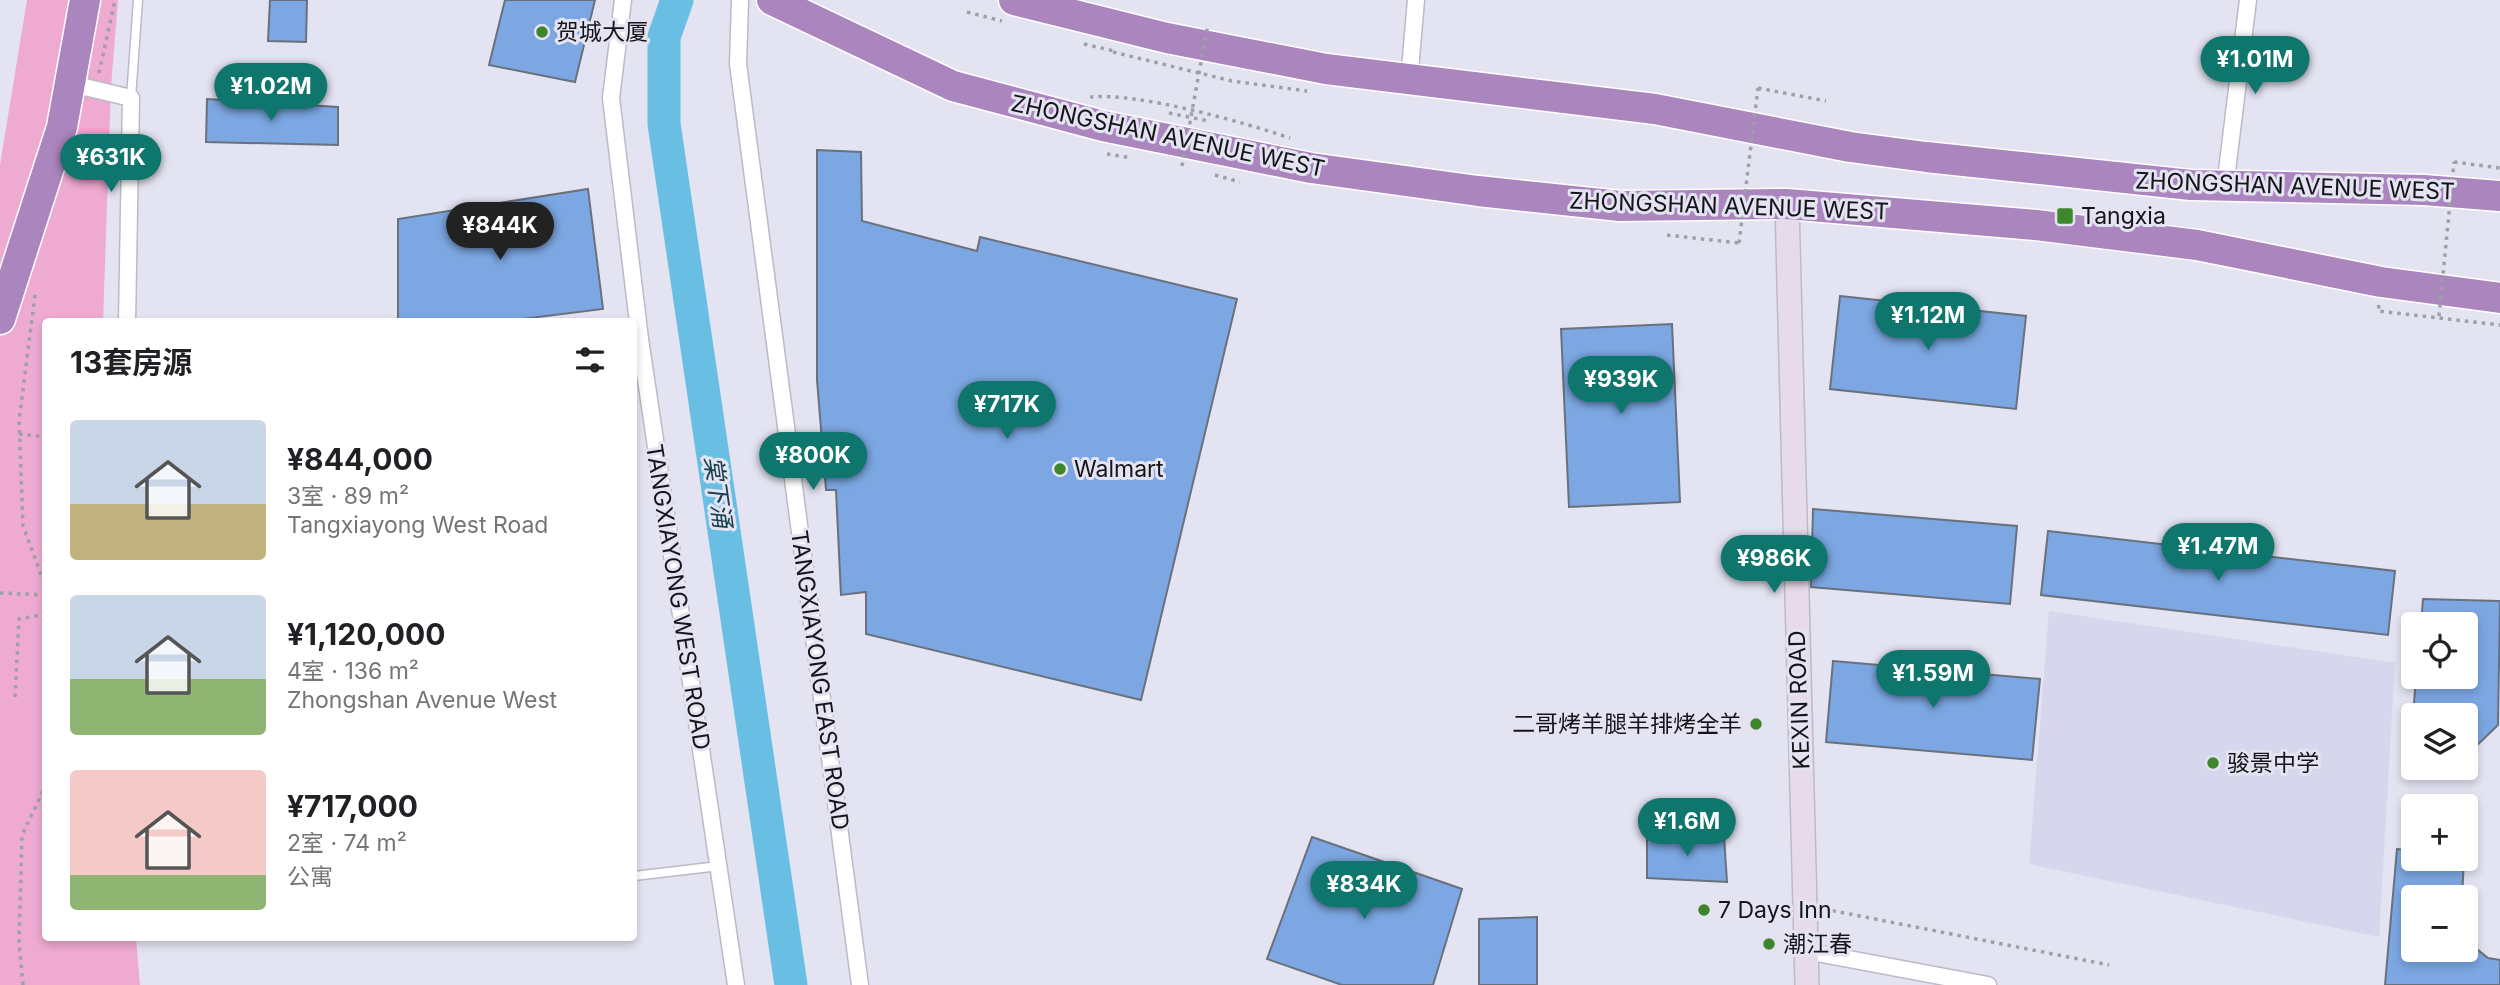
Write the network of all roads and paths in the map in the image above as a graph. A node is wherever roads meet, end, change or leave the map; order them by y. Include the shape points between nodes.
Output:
1 (85, 0) edge
2 (114, 0) edge
3 (138, 0) edge
4 (622, 0) edge
5 (740, 0) edge
6 (772, 0) edge
7 (1014, 0) edge
8 (1416, 0) edge
9 (2248, 0) edge
10 (1208, 24) dead end
11 (1104, 50) dead end
12 (1409, 81) junction
13 (83, 87) junction
14 (1311, 91) dead end
15 (131, 98) junction
16 (1084, 98) dead end
17 (1826, 101) dead end
18 (1270, 138) dead end
19 (1182, 166) dead end
20 (2500, 168) edge
21 (2225, 187) junction
22 (2500, 196) edge
23 (1787, 204) junction
24 (1667, 235) dead end
25 (36, 285) dead end
26 (2500, 298) edge
27 (2378, 311) dead end
28 (2439, 316) junction
29 (127, 318) edge
30 (0, 319) edge
31 (2500, 325) edge
32 (19, 434) junction
33 (42, 437) edge
34 (42, 577) edge
35 (0, 593) edge
36 (42, 594) edge
37 (42, 615) edge
38 (15, 697) dead end
39 (42, 793) edge
40 (719, 866) junction
41 (637, 876) edge
42 (1804, 905) junction
43 (1806, 951) junction
44 (2109, 965) dead end
45 (23, 985) edge
46 (736, 985) edge
47 (860, 985) edge
48 (1807, 985) edge
49 (1988, 985) edge

1 - 13 highway
2 - 13 path
3 - 15 lane
4 - 40 street, TANGXIAYONG WEST ROAD via 611,98 640,339
5 - 47 street, TANGXIAYONG EAST ROAD via 738,64
6 - 23 highway, ZHONGSHAN AVENUE WEST via 953,86 1242,156 1387,180 1620,206
7 - 12 highway, ZHONGSHAN AVENUE WEST via 1241,53
8 - 12 street
9 - 21 street
10 - 19 path, bridge
11 - 14 path via 1231,80
12 - 21 highway, ZHONGSHAN AVENUE WEST via 1655,109 1926,157
13 - 15 street
13 - 30 highway via 53,159
15 - 29 street
16 - 18 path via 1130,99 1224,119 1296,141
17 - 24 path, bridge via 1758,88 1739,243
20 - 28 path, bridge via 2454,163
21 - 22 highway, ZHONGSHAN AVENUE WEST via 2424,190
23 - 26 highway, ZHONGSHAN AVENUE WEST via 2144,237 2381,282
23 - 42 street, KEXIN ROAD
25 - 32 path
27 - 28 path
28 - 31 path
32 - 33 path
32 - 34 path via 23,526
35 - 36 path
37 - 38 path via 19,619
39 - 45 path via 22,835 19,943
40 - 41 lane
40 - 46 street, TANGXIAYONG WEST ROAD
42 - 43 street, KEXIN ROAD
42 - 44 path
43 - 48 street, KEXIN ROAD
43 - 49 street

